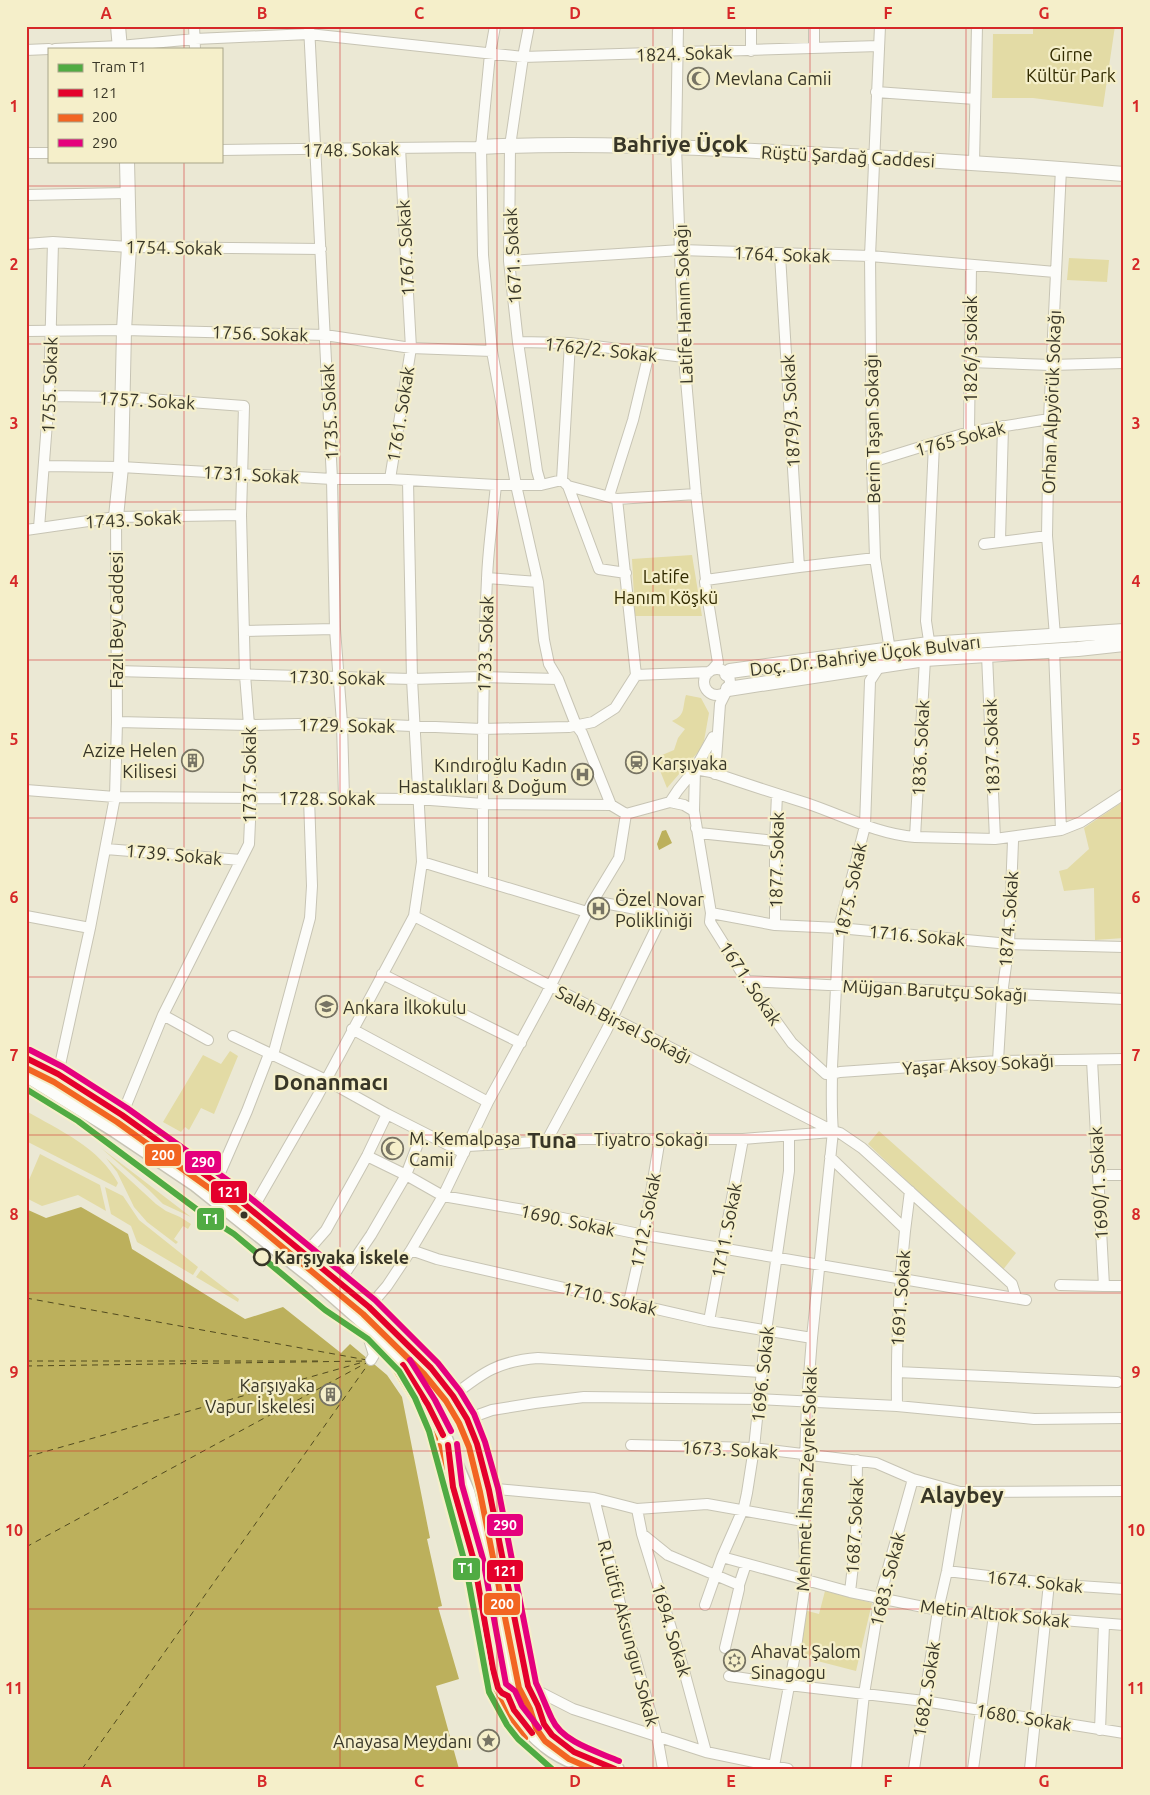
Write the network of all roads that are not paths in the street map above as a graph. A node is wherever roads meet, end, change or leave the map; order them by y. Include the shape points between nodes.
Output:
1 (118, 26) edge
2 (194, 26) edge
3 (495, 26) edge
4 (529, 26) edge
5 (678, 26) edge
6 (751, 26) edge
7 (814, 26) edge
8 (880, 26) edge
9 (977, 26) edge
10 (309, 30) edge
11 (195, 44) edge
12 (879, 46) junction
13 (120, 47) edge
14 (88, 48) edge
15 (814, 48) junction
16 (48, 49) edge
17 (26, 50) edge
18 (751, 51) junction
19 (677, 53) junction
20 (490, 54) junction
21 (523, 57) junction
22 (876, 92) junction
23 (975, 99) junction
24 (510, 146) junction
25 (481, 147) junction
26 (676, 147) junction
27 (400, 148) junction
28 (316, 149) junction
29 (222, 150) edge
30 (26, 153) edge
31 (48, 153) edge
32 (873, 157) junction
33 (127, 162) edge
34 (974, 163) junction
35 (1061, 169) junction
36 (1124, 174) edge
37 (128, 193) junction
38 (26, 195) edge
39 (53, 242) junction
40 (26, 244) edge
41 (129, 247) junction
42 (321, 250) junction
43 (681, 250) junction
44 (780, 254) junction
45 (870, 256) junction
46 (510, 261) junction
47 (971, 266) junction
48 (1055, 272) junction
49 (51, 330) junction
50 (124, 330) junction
51 (26, 331) edge
52 (325, 335) junction
53 (518, 342) junction
54 (570, 343) junction
55 (411, 348) junction
56 (492, 351) junction
57 (649, 353) junction
58 (684, 357) junction
59 (970, 362) junction
60 (1124, 363) edge
61 (1051, 365) junction
62 (49, 396) junction
63 (122, 397) junction
64 (244, 406) joint
65 (1049, 419) junction
66 (1003, 426) junction
67 (970, 432) junction
68 (934, 444) junction
69 (872, 462) junction
70 (45, 466) junction
71 (121, 468) junction
72 (241, 474) junction
73 (332, 479) junction
74 (390, 479) junction
75 (408, 481) junction
76 (565, 483) junction
77 (496, 485) junction
78 (516, 485) junction
79 (541, 485) junction
80 (696, 494) junction
81 (613, 497) junction
82 (241, 515) junction
83 (116, 517) junction
84 (39, 528) junction
85 (26, 530) edge
86 (1047, 536) junction
87 (1000, 540) junction
88 (984, 544) dead end
89 (875, 558) junction
90 (799, 567) junction
91 (626, 572) junction
92 (487, 578) junction
93 (706, 580) junction
94 (538, 582) junction
95 (334, 629) junction
96 (1124, 630) edge
97 (244, 631) junction
98 (1055, 636) junction
99 (929, 644) junction
100 (1124, 644) edge
101 (890, 650) junction
102 (1054, 650) junction
103 (987, 655) junction
104 (930, 659) junction
105 (879, 665) junction
106 (116, 671) junction
107 (711, 671) junction
108 (725, 673) junction
109 (245, 675) junction
110 (636, 675) junction
111 (338, 677) junction
112 (483, 677) junction
113 (412, 679) junction
114 (558, 679) junction
115 (727, 690) junction
116 (709, 693) junction
117 (117, 722) junction
118 (342, 723) junction
119 (250, 725) junction
120 (576, 725) junction
121 (414, 726) junction
122 (482, 729) junction
123 (713, 737) junction
124 (695, 769) junction
125 (713, 773) junction
126 (26, 790) edge
127 (777, 794) junction
128 (1124, 794) edge
129 (115, 797) junction
130 (251, 798) junction
131 (309, 798) junction
132 (344, 798) junction
133 (417, 799) junction
134 (670, 802) junction
135 (483, 804) junction
136 (611, 805) junction
137 (694, 811) junction
138 (626, 814) junction
139 (865, 826) junction
140 (696, 828) junction
141 (1061, 830) junction
142 (915, 837) junction
143 (1010, 837) junction
144 (995, 838) junction
145 (775, 841) junction
146 (106, 849) junction
147 (242, 860) junction
148 (422, 862) junction
149 (483, 880) junction
150 (593, 900) junction
151 (588, 912) junction
152 (711, 913) junction
153 (26, 916) edge
154 (414, 916) junction
155 (775, 925) junction
156 (90, 928) junction
157 (839, 928) junction
158 (1009, 944) junction
159 (1124, 947) edge
160 (382, 974) junction
161 (747, 981) junction
162 (835, 985) junction
163 (550, 986) junction
164 (1002, 994) junction
165 (1124, 999) edge
166 (163, 1015) junction
167 (612, 1018) junction
168 (352, 1029) junction
169 (233, 1036) dead end
170 (208, 1040) dead end
171 (521, 1043) junction
172 (271, 1054) junction
173 (26, 1058) edge
174 (1124, 1058) edge
175 (1092, 1060) junction
176 (998, 1061) junction
177 (26, 1074) edge
178 (58, 1074) junction
179 (832, 1074) junction
180 (326, 1080) junction
181 (488, 1102) junction
182 (387, 1114) junction
183 (122, 1115) junction
184 (422, 1132) junction
185 (833, 1132) junction
186 (789, 1136) junction
187 (660, 1138) junction
188 (743, 1139) junction
189 (546, 1142) junction
190 (466, 1149) junction
191 (367, 1156) junction
192 (830, 1157) junction
193 (406, 1174) junction
194 (1124, 1174) edge
195 (1098, 1175) junction
196 (216, 1182) junction
197 (910, 1191) junction
198 (443, 1196) junction
199 (252, 1210) junction
200 (905, 1229) junction
201 (644, 1235) junction
202 (723, 1249) junction
203 (411, 1250) junction
204 (304, 1254) junction
205 (777, 1258) junction
206 (819, 1265) junction
207 (901, 1278) junction
208 (339, 1282) junction
209 (1060, 1285) dead end
210 (1104, 1286) junction
211 (1124, 1286) edge
212 (1021, 1298) joint
213 (629, 1302) junction
214 (366, 1313) junction
215 (708, 1321) junction
216 (766, 1331) junction
217 (812, 1338) junction
218 (370, 1360) dead end
219 (761, 1372) junction
220 (897, 1372) junction
221 (1118, 1382) dead end
222 (453, 1396) junction
223 (759, 1399) junction
224 (807, 1402) junction
225 (897, 1406) junction
226 (1124, 1418) edge
227 (467, 1419) junction
228 (442, 1431) junction
229 (631, 1445) dead end
230 (754, 1448) junction
231 (804, 1454) junction
232 (857, 1460) junction
233 (913, 1479) junction
234 (489, 1490) junction
235 (1124, 1491) edge
236 (960, 1492) junction
237 (594, 1498) junction
238 (637, 1509) junction
239 (741, 1510) junction
240 (803, 1522) junction
241 (642, 1534) junction
242 (722, 1557) junction
243 (746, 1564) junction
244 (947, 1570) junction
245 (716, 1576) junction
246 (806, 1579) junction
247 (1050, 1583) junction
248 (739, 1585) junction
249 (1124, 1590) edge
250 (850, 1592) junction
251 (880, 1597) junction
252 (705, 1605) dead end
253 (938, 1610) junction
254 (994, 1615) junction
255 (1046, 1619) junction
256 (1104, 1624) junction
257 (1124, 1625) edge
258 (726, 1648) dead end
259 (730, 1676) dead end
260 (789, 1685) junction
261 (528, 1686) junction
262 (864, 1694) junction
263 (508, 1696) junction
264 (924, 1701) junction
265 (981, 1710) junction
266 (1036, 1720) junction
267 (1100, 1730) junction
268 (1124, 1733) edge
269 (657, 1736) junction
270 (706, 1752) junction
271 (774, 1766) junction
272 (591, 1769) edge
273 (616, 1769) edge
274 (663, 1769) edge
275 (788, 1769) edge
276 (856, 1769) edge
277 (914, 1769) edge
278 (973, 1769) edge
279 (1030, 1769) edge

1 - 13 street
2 - 11 street
3 - 20 street, 1671. Sokak
4 - 21 street, 1671. Sokak
5 - 19 street, Latife Hanım Sokağı
6 - 18 street
7 - 15 street
8 - 12 street, Berin Taşan Sokağı
9 - 23 street
10 - 11 street, 1824. Sokak
10 - 20 street, 1824. Sokak
10 - 28 street, 1735. Sokak
11 - 13 street, 1824. Sokak
12 - 15 street, 1824. Sokak
12 - 22 street, Berin Taşan Sokağı
13 - 14 street, 1824. Sokak
15 - 18 street, 1824. Sokak
16 - 17 street
18 - 19 street, 1824. Sokak
19 - 21 street, 1824. Sokak
19 - 26 street, Latife Hanım Sokağı
20 - 21 street, 1824. Sokak
20 - 25 street, 1671. Sokak
21 - 24 street, 1671. Sokak
22 - 23 street
22 - 32 street, Berin Taşan Sokağı
23 - 34 street
24 - 25 street, Rüştü Şardağ Caddesi
24 - 26 street, Rüştü Şardağ Caddesi
24 - 46 street, 1671. Sokak
25 - 27 street, 1748. Sokak
25 - 56 street, 1671. Sokak via 483,255
26 - 32 street, Rüştü Şardağ Caddesi
26 - 43 street, Latife Hanım Sokağı
27 - 28 street, 1748. Sokak
27 - 55 street, 1767. Sokak
28 - 29 street, 1748. Sokak
28 - 42 street, 1735. Sokak
30 - 31 street
32 - 34 street, Rüştü Şardağ Caddesi
32 - 45 street, Berin Taşan Sokağı
33 - 37 street, Fazıl Bey Caddesi
34 - 35 street, Rüştü Şardağ Caddesi
35 - 36 street, Rüştü Şardağ Caddesi
35 - 48 street, Orhan Alpyörük Sokağı
37 - 38 street
37 - 41 street, Fazıl Bey Caddesi
39 - 40 street, 1754. Sokak
39 - 41 street, 1754. Sokak
39 - 49 street, 1755. Sokak
41 - 42 street, 1754. Sokak
41 - 50 street, Fazıl Bey Caddesi
42 - 52 street, 1735. Sokak
43 - 44 street, 1764. Sokak
43 - 46 street, 1764. Sokak
43 - 58 street, Latife Hanım Sokağı
44 - 45 street, 1764. Sokak
44 - 90 street, 1879/3. Sokak
45 - 47 street, 1764. Sokak
45 - 69 street, Berin Taşan Sokağı
46 - 53 street, 1671. Sokak
47 - 48 street, 1764. Sokak
47 - 59 street, 1826/3 sokak
48 - 61 street, Orhan Alpyörük Sokağı
49 - 50 street, 1756. Sokak
49 - 51 street, 1756. Sokak
49 - 62 street, 1755. Sokak
50 - 52 street, 1756. Sokak
50 - 63 street, Fazıl Bey Caddesi
52 - 55 street, 1756. Sokak
52 - 73 street, 1735. Sokak
53 - 54 street, 1762/2. Sokak
53 - 79 street, 1671. Sokak
54 - 57 street, 1762/2. Sokak
54 - 76 street
55 - 56 street, 1756. Sokak
55 - 74 street, 1761. Sokak
56 - 78 street, 1671. Sokak
57 - 58 street, 1762/2. Sokak
57 - 81 street
58 - 80 street, Latife Hanım Sokağı
59 - 61 street
59 - 67 street, 1826/3 sokak
60 - 61 street
61 - 65 street, Orhan Alpyörük Sokağı
62 - 63 street, 1757. Sokak
62 - 70 street, 1755. Sokak
63 - 64 street, 1757. Sokak
63 - 71 street, Fazıl Bey Caddesi
64 - 72 street, 1737. Sokak
65 - 66 street, 1765 Sokak
65 - 86 street, Orhan Alpyörük Sokağı
66 - 67 street, 1765 Sokak
66 - 87 street
67 - 68 street, 1765 Sokak
68 - 69 street, 1765 Sokak
68 - 99 street via 926,621
69 - 89 street, Berin Taşan Sokağı
70 - 71 street, 1731. Sokak
70 - 84 street, 1755. Sokak
71 - 72 street, 1731. Sokak
71 - 83 street, Fazıl Bey Caddesi
72 - 73 street, 1731. Sokak
72 - 82 street, 1737. Sokak
73 - 74 street, 1731. Sokak
73 - 95 street, 1735. Sokak
74 - 75 street, 1731. Sokak
75 - 77 street, 1731. Sokak
75 - 113 street
76 - 79 street, 1731. Sokak
76 - 81 street
76 - 91 street via 600,570
77 - 78 street, 1731. Sokak
77 - 92 street, 1733. Sokak
78 - 79 street, 1731. Sokak
78 - 94 street, 1671. Sokak
80 - 81 street
80 - 93 street, Latife Hanım Sokağı
81 - 91 street
82 - 83 street, 1743. Sokak
82 - 97 street, 1737. Sokak
83 - 84 street, 1743. Sokak
83 - 106 street, Fazıl Bey Caddesi
84 - 85 street, 1743. Sokak
86 - 87 street
86 - 98 street, Orhan Alpyörük Sokağı
87 - 88 street
89 - 90 street
89 - 101 street, Berin Taşan Sokağı
90 - 93 street
91 - 110 street
92 - 94 street
92 - 112 street, 1733. Sokak
93 - 107 street, Latife Hanım Sokağı via 718,663
93 - 108 street, Latife Hanım Sokağı
94 - 114 street, 1671. Sokak via 544,640 549,664
95 - 97 street
95 - 111 street, 1735. Sokak
96 - 98 street, Doç. Dr. Bahriye Üçok Bulvarı
97 - 109 street, 1737. Sokak
98 - 99 street, Doç. Dr. Bahriye Üçok Bulvarı
99 - 101 street, Doç. Dr. Bahriye Üçok Bulvarı
99 - 104 street
100 - 102 street, Doç. Dr. Bahriye Üçok Bulvarı
101 - 105 street
101 - 108 street, Doç. Dr. Bahriye Üçok Bulvarı
102 - 103 street, Doç. Dr. Bahriye Üçok Bulvarı
102 - 141 street
103 - 104 street, Doç. Dr. Bahriye Üçok Bulvarı
103 - 144 street, 1837. Sokak
104 - 105 street, Doç. Dr. Bahriye Üçok Bulvarı
104 - 142 street, 1836. Sokak
105 - 115 street, Doç. Dr. Bahriye Üçok Bulvarı
105 - 139 street via 870,681
106 - 109 street, 1730. Sokak
106 - 117 street, Fazıl Bey Caddesi
107 - 108 street
107 - 110 street
107 - 116 street via 704,683
108 - 115 street via 730,681
109 - 111 street, 1730. Sokak
109 - 119 street, 1737. Sokak
110 - 120 street, 1729. Sokak via 615,708 593,722
111 - 113 street, 1730. Sokak
111 - 118 street, 1735. Sokak
112 - 113 street, 1730. Sokak
112 - 114 street, 1730. Sokak
112 - 122 street, 1733. Sokak
113 - 121 street
114 - 120 street, 1671. Sokak
115 - 116 street via 718,695
115 - 125 street via 720,704
116 - 123 street via 714,710
117 - 119 street, 1729. Sokak
117 - 129 street, Fazıl Bey Caddesi
118 - 119 street, 1729. Sokak
118 - 121 street, 1729. Sokak
118 - 132 street, 1735. Sokak
119 - 130 street, 1737. Sokak
120 - 122 street, 1729. Sokak
120 - 136 street, 1671. Sokak
121 - 122 street, 1729. Sokak
121 - 133 street
122 - 135 street, 1733. Sokak
123 - 124 street
123 - 125 street
124 - 125 street
124 - 134 street
124 - 137 street, 1671. Sokak
125 - 127 street
126 - 129 street, 1728. Sokak
127 - 139 street
127 - 145 street, 1877. Sokak
128 - 141 street via 1081,822
129 - 130 street, 1728. Sokak
129 - 146 street, Fazıl Bey Caddesi
130 - 131 street, 1728. Sokak
130 - 147 street, 1737. Sokak via 249,844
131 - 132 street, 1728. Sokak
131 - 172 street via 310,918
132 - 133 street, 1728. Sokak
133 - 135 street, 1728. Sokak
133 - 148 street
134 - 137 street
134 - 138 street
135 - 136 street, 1728. Sokak
135 - 149 street, 1733. Sokak
136 - 138 street
137 - 140 street, 1671. Sokak
138 - 150 street via 619,858
139 - 142 street
139 - 157 street, 1875. Sokak
140 - 145 street via 699,832
140 - 152 street, 1671. Sokak
141 - 143 street
142 - 144 street
143 - 144 street
143 - 158 street, 1874. Sokak via 1013,841
145 - 155 street, 1877. Sokak
146 - 147 street, 1739. Sokak
146 - 156 street, Fazıl Bey Caddesi
147 - 166 street, 1737. Sokak
148 - 149 street
148 - 154 street
149 - 151 street
150 - 151 street
150 - 167 street via 663,914
151 - 163 street
152 - 155 street, 1716. Sokak
152 - 161 street, 1671. Sokak via 710,922
153 - 156 street
154 - 160 street
154 - 163 street, Salah Birsel Sokağı
155 - 157 street, 1716. Sokak
156 - 178 street, Fazıl Bey Caddesi
157 - 158 street, 1716. Sokak
157 - 162 street, 1875. Sokak
158 - 159 street, 1716. Sokak
158 - 164 street, 1874. Sokak
160 - 168 street
160 - 171 street
161 - 162 street, Müjgan Barutçu Sokağı
161 - 179 street, 1671. Sokak via 792,1043 826,1074
162 - 164 street, Müjgan Barutçu Sokağı
162 - 179 street, 1875. Sokak
163 - 167 street, Salah Birsel Sokağı
163 - 171 street
164 - 165 street, Müjgan Barutçu Sokağı
164 - 176 street, 1874. Sokak
166 - 170 street
166 - 183 street, 1737. Sokak
167 - 185 street, Salah Birsel Sokağı
167 - 189 street
168 - 180 street
168 - 181 street
169 - 172 street
171 - 181 street
172 - 180 street
172 - 196 street
173 - 178 main road
174 - 175 street, Yaşar Aksoy Sokağı
175 - 176 street, Yaşar Aksoy Sokağı
175 - 195 street, 1690/1. Sokak
176 - 179 street, Yaşar Aksoy Sokağı
177 - 214 main road via 195,1183 318,1281
178 - 183 main road
179 - 185 street, 1875. Sokak
180 - 182 street
180 - 199 street
181 - 190 street
182 - 184 street
182 - 191 street
183 - 196 main road
184 - 190 street
184 - 193 street
185 - 186 street, Tiyatro Sokağı
185 - 192 street, Mehmet İhsan Zeyrek Sokak
185 - 197 street, Salah Birsel Sokağı via 840,1133 862,1148
186 - 188 street, Tiyatro Sokağı
186 - 205 street, 1696. Sokak via 789,1171
187 - 188 street, Tiyatro Sokağı
187 - 189 street, Tiyatro Sokağı
187 - 201 street, 1712. Sokak
188 - 202 street, 1711. Sokak
189 - 190 street, Tiyatro Sokağı
190 - 198 street
191 - 193 street, 1690. Sokak
191 - 204 street via 326,1230
192 - 200 street
192 - 206 street, Mehmet İhsan Zeyrek Sokak
193 - 198 street, 1690. Sokak
193 - 208 street
194 - 195 street
195 - 210 street, 1690/1. Sokak
196 - 199 main road
197 - 200 street, 1691. Sokak
197 - 212 street, Salah Birsel Sokağı via 1012,1284
198 - 201 street, 1690. Sokak
198 - 203 street
199 - 204 main road
200 - 207 street, 1691. Sokak
201 - 202 street, 1690. Sokak
201 - 213 street, 1712. Sokak
202 - 205 street, 1690. Sokak
202 - 215 street, 1711. Sokak
203 - 213 street, 1710. Sokak via 437,1259
203 - 214 street
204 - 208 main road
205 - 206 street, 1690. Sokak
205 - 216 street, 1696. Sokak
206 - 207 street, 1690. Sokak
206 - 217 street, Mehmet İhsan Zeyrek Sokak
207 - 212 street, 1690. Sokak
207 - 220 street, 1691. Sokak
208 - 214 main road
209 - 210 street
210 - 211 street
213 - 215 street, 1710. Sokak
214 - 218 street via 374,1355
214 - 222 main road via 431,1368
214 - 228 main road via 416,1383
215 - 216 street, 1710. Sokak
216 - 217 street, 1710. Sokak
216 - 219 street, 1696. Sokak
217 - 224 street, Mehmet İhsan Zeyrek Sokak
219 - 222 street via 538,1358 507,1362 492,1368
219 - 223 street, 1696. Sokak
220 - 221 street
220 - 225 street, 1691. Sokak
222 - 227 main road
223 - 224 street
223 - 227 street via 584,1397 492,1410
223 - 230 street, 1696. Sokak
224 - 225 street
224 - 231 street, Mehmet İhsan Zeyrek Sokak
225 - 226 street via 1034,1419
227 - 228 main road via 449,1418
227 - 234 main road via 478,1444
228 - 263 main road via 475,1521
229 - 230 street, 1673. Sokak
230 - 231 street, 1673. Sokak
230 - 239 street, 1696. Sokak
231 - 232 street, 1673. Sokak
231 - 240 street, Mehmet İhsan Zeyrek Sokak
232 - 233 street, 1673. Sokak via 876,1463
232 - 250 street, 1687. Sokak via 856,1539
233 - 236 street, 1673. Sokak
233 - 251 street, 1683. Sokak
234 - 237 street
234 - 261 main road
235 - 236 street, 1673. Sokak
236 - 244 street, 1682. Sokak
237 - 238 street
237 - 269 street, R.Lütfü Aksungur Sokak via 631,1648
238 - 239 street via 707,1504
238 - 241 street, 1694. Sokak
239 - 240 street
239 - 242 street, 1696. Sokak
240 - 246 street, Mehmet İhsan Zeyrek Sokak
241 - 245 street via 668,1554
241 - 270 street, 1694. Sokak
242 - 243 street, Metin Altıok Sokak
242 - 245 street, 1696. Sokak
243 - 246 street, Metin Altıok Sokak
243 - 248 street
244 - 247 street, 1674. Sokak
244 - 253 street, 1682. Sokak
245 - 248 street
245 - 252 street, 1696. Sokak
246 - 250 street, Metin Altıok Sokak
246 - 260 street, Mehmet İhsan Zeyrek Sokak
247 - 249 street, 1674. Sokak
247 - 255 street
248 - 258 street
250 - 251 street, Metin Altıok Sokak
251 - 253 street, Metin Altıok Sokak
251 - 262 street, 1683. Sokak
253 - 254 street, Metin Altıok Sokak
253 - 264 street, 1682. Sokak
254 - 255 street, Metin Altıok Sokak
254 - 265 street
255 - 256 street, Metin Altıok Sokak
255 - 266 street
256 - 257 street, Metin Altıok Sokak
256 - 267 street
259 - 260 street, 1680. Sokak
260 - 262 street, 1680. Sokak
260 - 271 street, Mehmet İhsan Zeyrek Sokak
261 - 263 main road via 525,1697 516,1699
261 - 269 street via 573,1709
261 - 273 main road via 552,1735 574,1752
262 - 264 street, 1680. Sokak
262 - 276 street, 1683. Sokak
263 - 272 main road via 514,1710 547,1747
264 - 265 street, 1680. Sokak
264 - 277 street, 1682. Sokak
265 - 266 street, 1680. Sokak
265 - 278 street
266 - 267 street, 1680. Sokak
266 - 279 street
267 - 268 street, 1680. Sokak
269 - 270 street
269 - 274 street, R.Lütfü Aksungur Sokak
270 - 271 street
271 - 275 street

